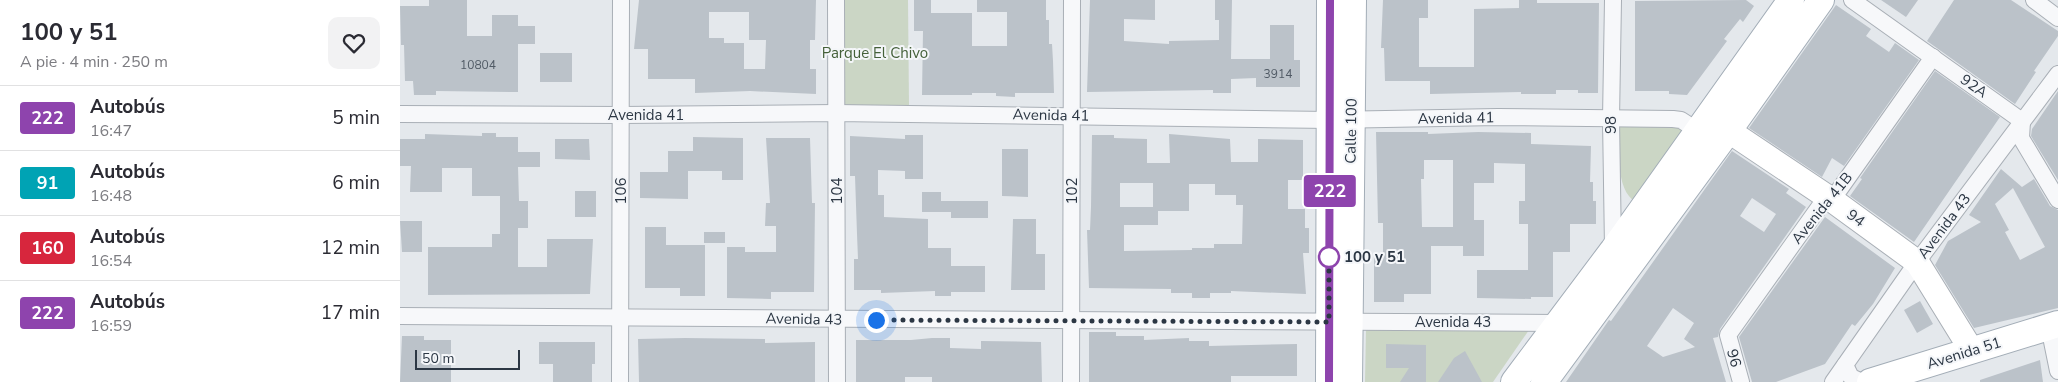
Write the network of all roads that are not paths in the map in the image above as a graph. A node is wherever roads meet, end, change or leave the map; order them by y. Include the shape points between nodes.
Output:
1 (621, 0) edge
2 (836, 0) edge
3 (1072, 0) edge
4 (1330, 0) edge
5 (1353, 0) edge
6 (1613, 0) edge
7 (1791, 0) edge
8 (1821, 0) edge
9 (1852, 0) edge
10 (2034, 0) edge
11 (2058, 18) edge
12 (1933, 57) junction
13 (2058, 74) edge
14 (836, 113) junction
15 (400, 114) edge
16 (621, 115) junction
17 (1072, 115) junction
18 (1341, 120) junction
19 (1611, 120) junction
20 (2022, 121) junction
21 (1712, 126) junction
22 (1832, 200) junction
23 (2058, 200) edge
24 (1613, 250) junction
25 (1917, 262) junction
26 (400, 316) edge
27 (621, 317) junction
28 (837, 319) junction
29 (1072, 321) junction
30 (1339, 322) junction
31 (1558, 323) junction
32 (2053, 325) edge
33 (1728, 335) joint
34 (1972, 351) junction
35 (1846, 364) junction
36 (2058, 371) edge
37 (1922, 374) edge
38 (620, 382) edge
39 (837, 382) edge
40 (1070, 382) edge
41 (1329, 382) edge
42 (1348, 382) edge
43 (1514, 382) edge
44 (1544, 382) edge
45 (1741, 382) edge
46 (1833, 382) edge
47 (1862, 382) edge
48 (1870, 382) edge

1 - 16 street, 106
2 - 14 street, 104
3 - 17 street, 102
4 - 18 main road, Calle 100
5 - 18 main road, Calle 100
6 - 19 street, 98
7 - 21 main road
8 - 21 main road
9 - 12 street, 92A
10 - 11 street
12 - 20 street, 92A
12 - 22 street, Avenida 41B
13 - 20 street, Avenida 43
14 - 16 street, Avenida 41
14 - 17 street, Avenida 41
14 - 28 street, 104
15 - 16 street, Avenida 41
16 - 27 street, 106
17 - 18 street, Avenida 41
17 - 29 street, 102
18 - 19 street, Avenida 41 via 1498,117
18 - 30 main road, Calle 100
19 - 21 street, Avenida 41 via 1673,119
19 - 24 street, 98
20 - 23 street via 2021,138
20 - 25 street, Avenida 43
21 - 22 street, 94
21 - 24 main road
21 - 44 main road
22 - 25 street, 94
22 - 33 street, Avenida 41B via 1820,206
24 - 31 main road
25 - 34 street, 94
25 - 35 street, Avenida 43
26 - 27 street, Avenida 43
27 - 28 street, Avenida 43
27 - 38 street, 106
28 - 29 street, Avenida 43
28 - 39 street, 104
29 - 30 street, Avenida 43
29 - 40 street, 102
30 - 31 street, Avenida 43
30 - 41 main road, Calle 100
30 - 42 main road, Calle 100
31 - 43 main road
32 - 34 main road, Avenida 51
32 - 36 street
33 - 45 street, 96
34 - 37 main road, Avenida 51
35 - 46 street, Avenida 43
35 - 47 street via 1851,377
37 - 48 main road, Avenida 51

